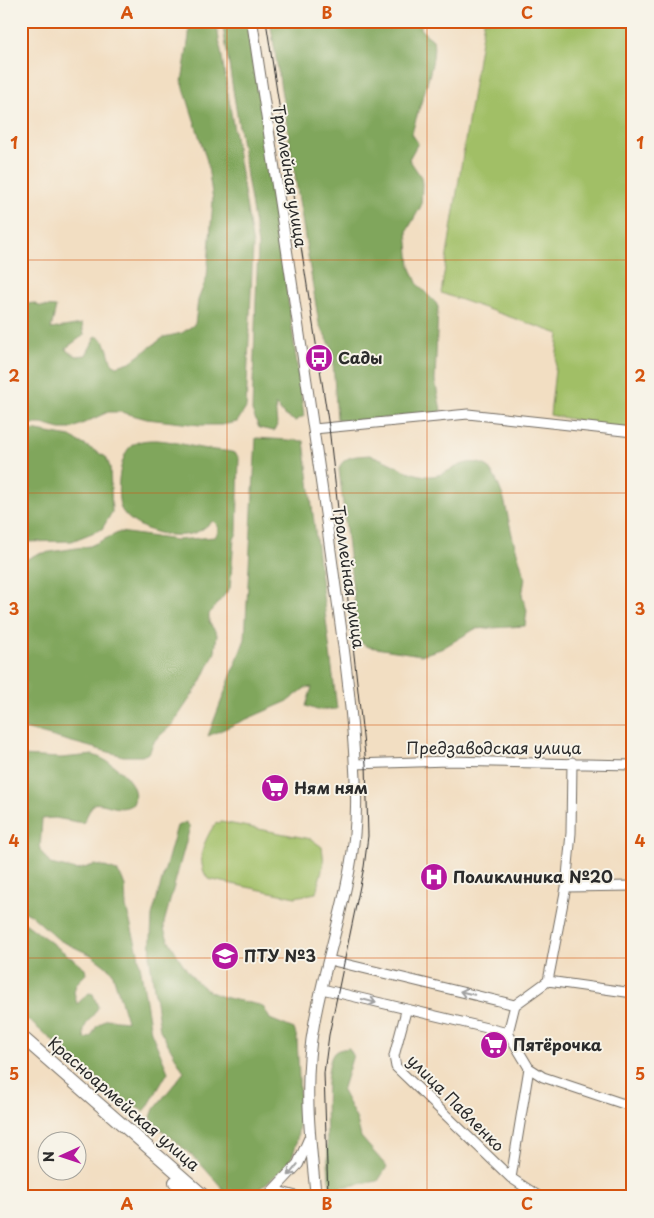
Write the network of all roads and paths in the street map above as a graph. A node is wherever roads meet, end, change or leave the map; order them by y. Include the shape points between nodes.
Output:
1 (252, 21) edge
2 (314, 429) junction
3 (633, 432) edge
4 (572, 762) junction
5 (355, 764) junction
6 (633, 765) edge
7 (633, 886) edge
8 (566, 887) junction
9 (328, 960) junction
10 (548, 981) junction
11 (322, 989) junction
12 (633, 993) edge
13 (515, 1004) junction
14 (406, 1011) junction
15 (508, 1033) junction
16 (21, 1036) edge
17 (21, 1046) edge
18 (528, 1068) junction
19 (633, 1108) edge
20 (310, 1136) junction
21 (511, 1178) junction
22 (269, 1195) edge
23 (191, 1197) edge
24 (204, 1197) edge
25 (298, 1197) edge
26 (316, 1197) edge
27 (540, 1197) edge

1 - 2 street, Троллейная улица
2 - 3 street via 468,414
2 - 5 street, Троллейная улица
4 - 5 street, Предзаводская улица
4 - 6 street, Предзаводская улица
4 - 8 street
5 - 9 street, Троллейная улица via 354,847
7 - 8 street
8 - 10 street
9 - 11 street, Троллейная улица
13 -> 9 street
10 - 12 street
10 - 13 street
11 -> 14 street
11 - 20 street, Троллейная улица via 309,1059
13 - 15 street
14 - 15 street
14 - 21 street, улица Павленко via 394,1056 396,1067
15 - 18 street
16 - 24 main road, Красноармейская улица
17 - 23 main road, Красноармейская улица
18 - 19 street via 543,1077
18 - 21 street
20 -> 22 street via 298,1164
20 - 26 street, Троллейная улица
21 - 27 street, улица Павленко
22 - 25 street via 283,1193

